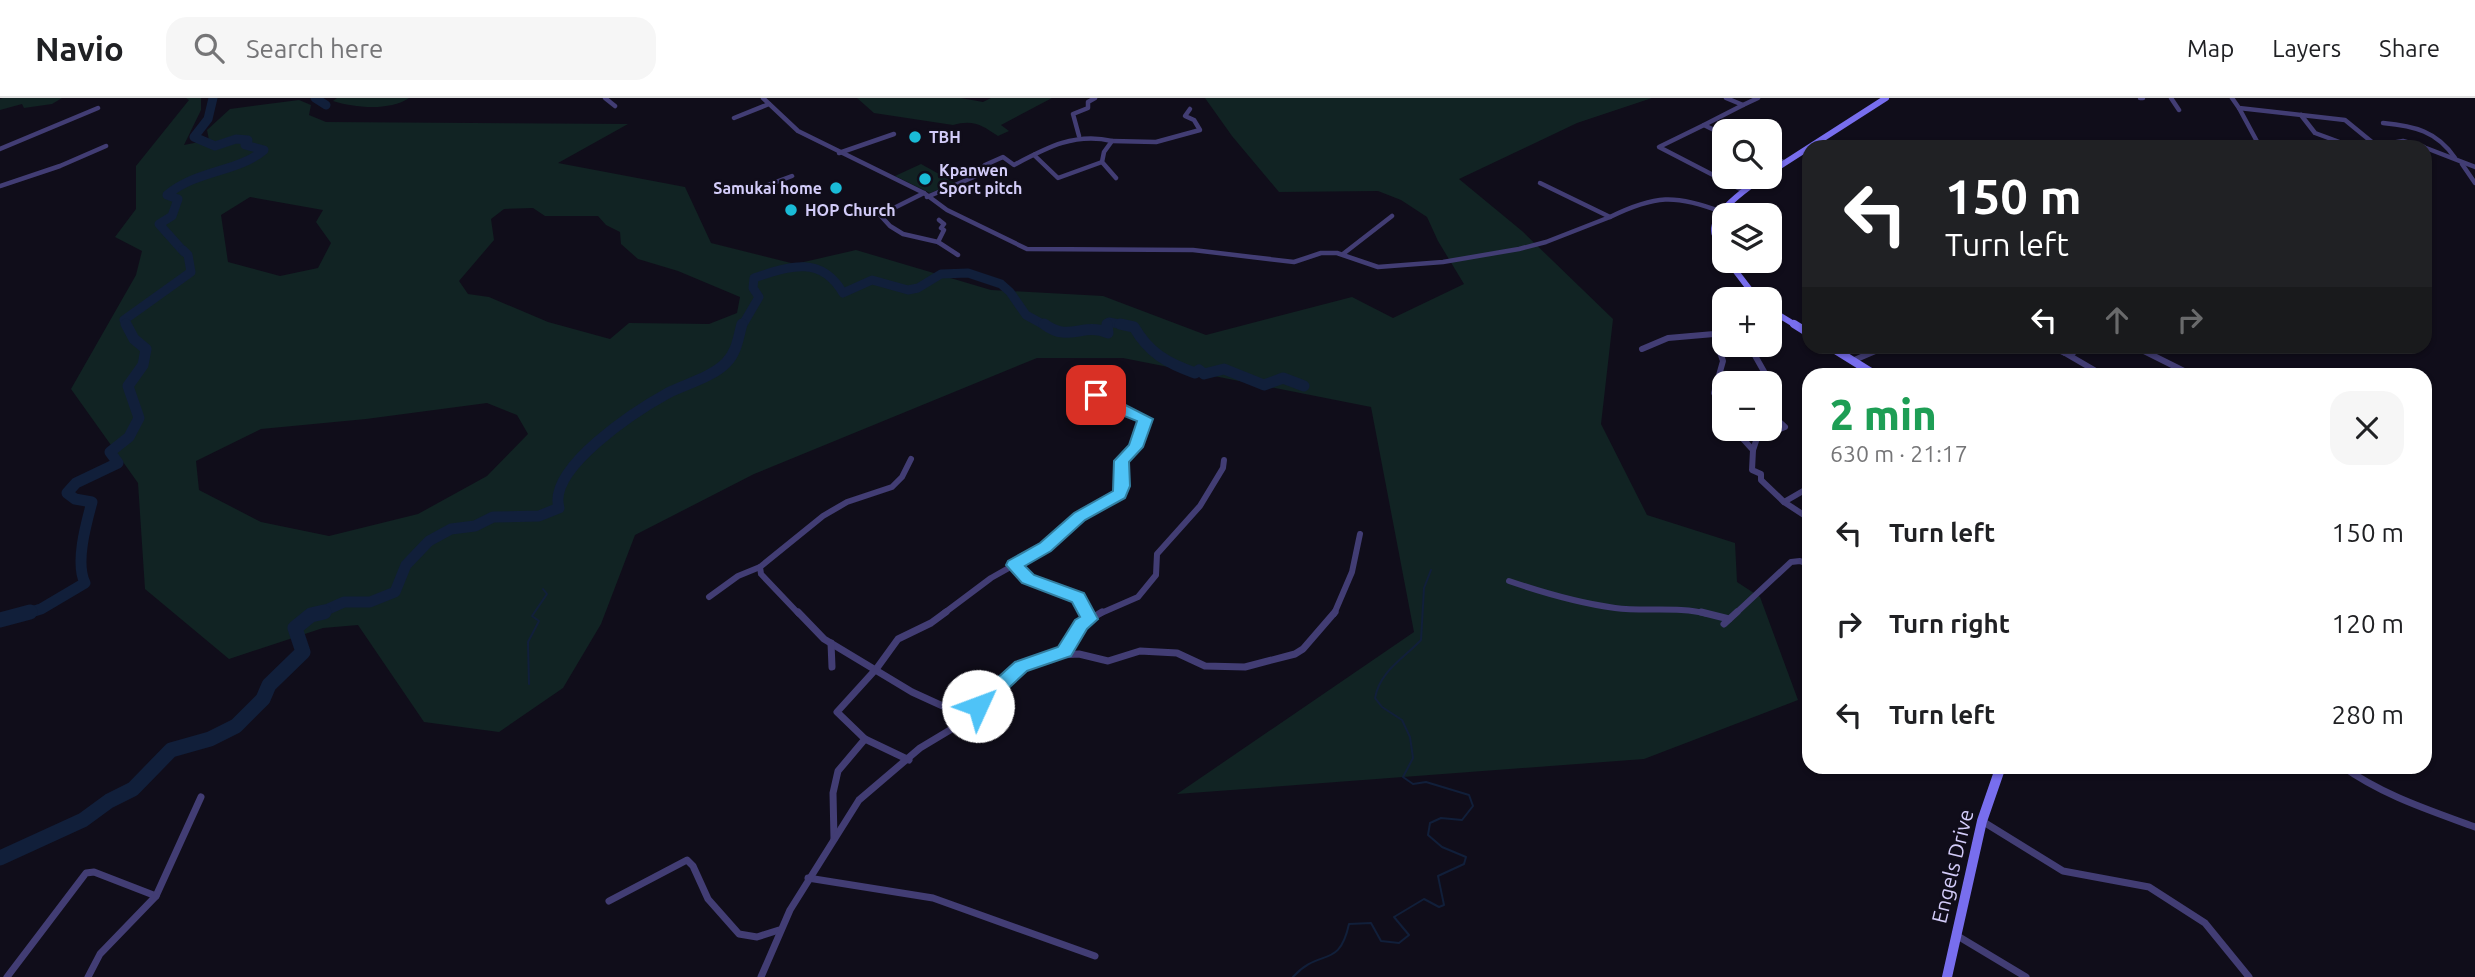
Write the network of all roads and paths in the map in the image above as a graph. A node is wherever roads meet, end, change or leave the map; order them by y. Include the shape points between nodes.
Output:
1 (605, 98) edge
2 (763, 98) edge
3 (1095, 98) edge
4 (1726, 98) edge
5 (1758, 98) edge
6 (1886, 98) edge
7 (2171, 98) edge
8 (2232, 98) edge
9 (769, 104) junction
10 (1743, 105) junction
11 (615, 106) dead end
12 (98, 107) dead end
13 (2239, 108) junction
14 (1190, 109) dead end
15 (2179, 110) dead end
16 (2301, 115) junction
17 (734, 118) dead end
18 (2383, 123) dead end
19 (1704, 125) junction
20 (1712, 129) edge
21 (894, 134) dead end
22 (1079, 136) junction
23 (1819, 140) edge
24 (2256, 140) edge
25 (2334, 140) edge
26 (2370, 140) edge
27 (1112, 141) junction
28 (106, 146) dead end
29 (0, 149) edge
30 (2432, 150) edge
31 (1802, 151) edge
32 (839, 153) junction
33 (1034, 155) junction
34 (2455, 158) junction
35 (1102, 162) junction
36 (2460, 162) junction
37 (1783, 163) edge
38 (2475, 167) edge
39 (792, 176) dead end
40 (1116, 177) dead end
41 (1540, 183) dead end
42 (2475, 183) edge
43 (0, 186) edge
44 (1747, 189) edge
45 (751, 191) dead end
46 (1744, 191) junction
47 (925, 195) junction
48 (1731, 203) edge
49 (1712, 208) edge
50 (1392, 216) dead end
51 (1610, 216) junction
52 (939, 220) dead end
53 (1089, 240) dead end
54 (938, 242) junction
55 (1087, 250) junction
56 (1343, 254) junction
57 (958, 255) dead end
58 (1737, 273) edge
59 (1748, 287) edge
60 (1782, 317) edge
61 (1802, 329) edge
62 (1712, 334) edge
63 (1642, 349) dead end
64 (1842, 354) edge
65 (1867, 354) edge
66 (2067, 354) edge
67 (2150, 354) edge
68 (1756, 357) edge
69 (1852, 360) junction
70 (1865, 368) edge
71 (2091, 368) edge
72 (2178, 368) edge
73 (1079, 387) dead end
74 (1745, 441) edge
75 (1753, 450) junction
76 (911, 459) dead end
77 (1224, 460) dead end
78 (1802, 492) edge
79 (1784, 502) junction
80 (1802, 514) edge
81 (1360, 534) dead end
82 (1802, 562) edge
83 (1014, 565) junction
84 (760, 567) junction
85 (1509, 581) dead end
86 (709, 597) dead end
87 (1090, 619) junction
88 (831, 643) junction
89 (1054, 655) junction
90 (832, 667) dead end
91 (877, 668) junction
92 (962, 721) junction
93 (865, 739) junction
94 (909, 760) junction
95 (1998, 774) edge
96 (2353, 774) edge
97 (201, 797) dead end
98 (1982, 821) junction
99 (2475, 827) edge
100 (834, 841) junction
101 (808, 878) junction
102 (156, 897) junction
103 (609, 901) dead end
104 (779, 930) junction
105 (1955, 934) junction
106 (1095, 956) dead end
107 (2246, 976) edge
108 (8, 977) edge
109 (88, 977) edge
110 (761, 977) edge
111 (1947, 977) edge
112 (2026, 977) edge

1 - 11 street
2 - 9 street
3 - 22 street via 1088,108 1073,114
4 - 10 street
5 - 10 street
6 - 23 street
7 - 15 street
8 - 13 street
9 - 17 street
9 - 32 street via 798,131
10 - 19 street
12 - 29 street
13 - 16 street
13 - 24 street
14 - 27 street via 1185,116 1200,130 1182,138 1144,144
16 - 25 street via 2315,133
16 - 26 street via 2345,120
18 - 34 street via 2432,131
19 - 20 street
19 - 46 street via 1659,147
21 - 32 street
22 - 27 street via 1097,135
22 - 33 street
27 - 35 street
28 - 43 street
30 - 34 street
31 - 37 street
32 - 47 street
33 - 35 street via 1058,178
33 - 47 street via 1014,165 1003,157 976,176
34 - 36 street
35 - 40 street
36 - 38 street
36 - 42 street
39 - 45 street
41 - 51 street
44 - 46 street
46 - 48 street
47 - 54 street via 880,215 903,234
47 - 55 street via 1017,246
49 - 51 street via 1684,198 1658,197
50 - 56 street
51 - 56 street via 1546,242 1443,262 1378,267
52 - 54 street via 944,230
53 - 55 street
54 - 57 street
55 - 56 street via 1193,250 1294,262 1321,254
58 - 59 street
60 - 61 street
62 - 63 street via 1668,338
64 - 69 street
65 - 69 street
66 - 71 street
67 - 72 street
68 - 75 street via 1779,398 1773,416 1785,427 1758,438
69 - 70 street
73 - 83 street via 1145,419 1136,447 1121,461 1123,486 1119,494 1080,517 1046,547
74 - 75 street
75 - 79 street via 1752,470 1761,474 1761,480
76 - 84 street via 891,486 823,516
77 - 87 street via 1200,506 1157,554 1156,575 1138,597
78 - 79 street
79 - 80 street
81 - 89 street via 1352,572 1332,618 1295,654 1245,667 1205,666 1177,653 1140,651 1108,661 1079,654
82 - 85 street via 1791,562 1727,622 1694,610 1616,608 1554,597
83 - 87 street via 1028,579 1078,598
83 - 91 street via 898,639
84 - 86 street
84 - 88 street via 761,574
87 - 89 street via 1065,651
88 - 90 street
88 - 91 street
89 - 92 street via 1021,666
91 - 92 street via 912,692 958,713
91 - 93 street via 838,712
92 - 94 street
93 - 94 street
93 - 100 street via 838,771 833,793
94 - 100 street via 859,800
95 - 98 street, Engels Drive
96 - 99 street via 2419,807
97 - 102 street
98 - 105 street, Engels Drive
98 - 107 street via 2063,871 2149,887 2205,923
100 - 101 street
101 - 104 street
101 - 106 street via 933,898
102 - 108 street via 94,872 86,873
102 - 109 street via 100,954
103 - 104 street via 687,860 708,899 739,934 757,937
104 - 110 street
105 - 111 street, Engels Drive
105 - 112 street

